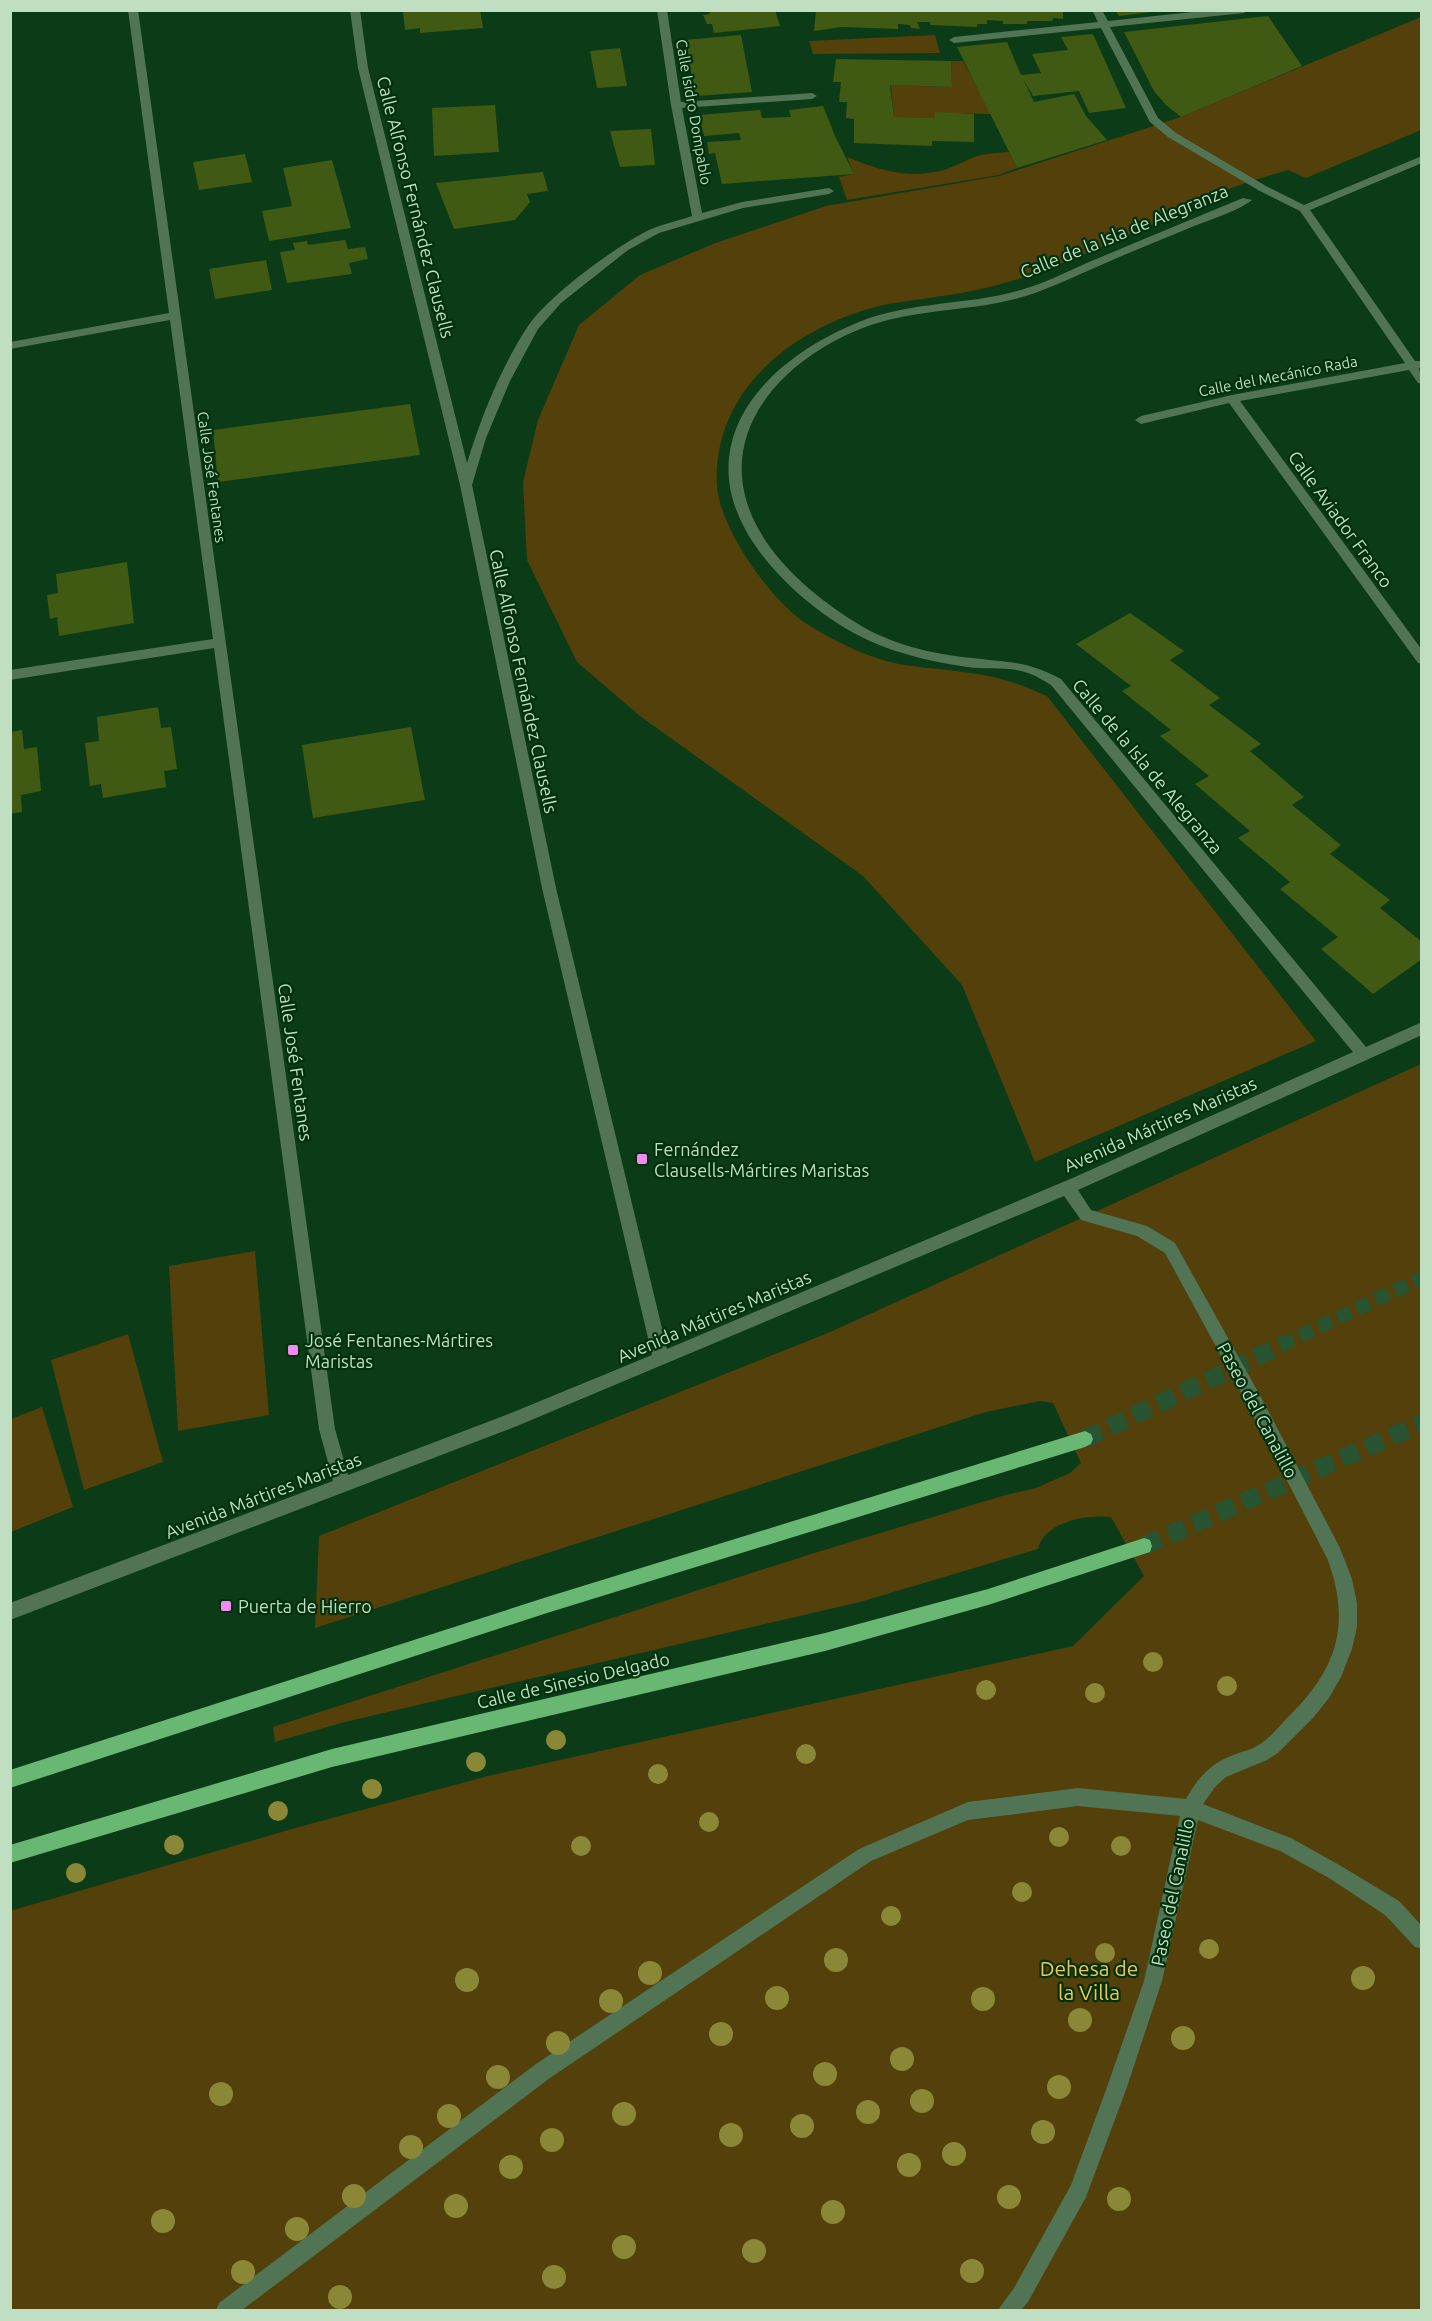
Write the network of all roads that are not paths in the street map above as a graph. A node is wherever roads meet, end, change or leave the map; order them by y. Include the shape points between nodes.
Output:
1 (133, 10) edge
2 (355, 10) edge
3 (662, 10) edge
4 (1097, 10) edge
5 (1244, 10) edge
6 (1104, 23) junction
7 (954, 40) dead end
8 (812, 96) dead end
9 (676, 105) junction
10 (1422, 159) edge
11 (829, 191) dead end
12 (1247, 200) dead end
13 (1304, 209) junction
14 (698, 218) junction
15 (173, 316) junction
16 (10, 346) edge
17 (1416, 365) edge
18 (1422, 380) edge
19 (1232, 399) junction
20 (1141, 420) dead end
21 (466, 485) junction
22 (219, 643) junction
23 (1422, 660) edge
24 (10, 675) edge
25 (1422, 1028) edge
26 (1364, 1055) junction
27 (1067, 1187) junction
28 (661, 1359) junction
29 (1085, 1439) tunnel mouth
30 (342, 1484) junction
31 (1144, 1546) tunnel mouth
32 (10, 1612) edge
33 (10, 1779) edge
34 (1191, 1808) junction
35 (10, 1854) edge
36 (1422, 1940) edge
37 (226, 2310) edge
38 (1008, 2310) edge

1 - 15 street, Calle José Fentanes
2 - 21 street, Calle Alfonso Fernández Clausells via 363,68
3 - 9 street, Calle Isidro Dompablo
4 - 6 street
5 - 6 street
6 - 7 street
6 - 13 street via 1154,120 1172,135
8 - 9 street
9 - 14 street, Calle Isidro Dompablo
10 - 13 street
11 - 14 street via 742,205
12 - 26 street, Calle de la Isla de Alegranza via 1032,291 898,314 832,339 779,375 761,397 743,427 735,456 736,486 745,516 762,544 822,606 855,628 899,648 969,663 1031,669 1056,682
13 - 17 street
14 - 21 street via 656,231 624,248 557,301 533,327 480,438
15 - 16 street
15 - 22 street, Calle José Fentanes
17 - 18 street
17 - 19 street, Calle del Mecánico Rada
19 - 20 street, Calle del Mecánico Rada
19 - 23 street, Calle Aviador Franco
21 - 28 street, Calle Alfonso Fernández Clausells via 549,888
22 - 24 street
22 - 30 street, Calle José Fentanes via 327,1429
25 - 26 street, Avenida Mártires Maristas
26 - 27 street, Avenida Mártires Maristas
27 - 28 street, Avenida Mártires Maristas
27 - 34 street, Paseo del Canalillo via 1086,1215 1140,1230 1170,1248 1345,1576 1350,1607 1348,1637 1339,1668 1305,1715 1262,1754 1213,1774
28 - 30 street, Avenida Mártires Maristas via 511,1421
29 - 33 main road via 535,1609
30 - 32 street, Avenida Mártires Maristas
31 - 35 main road, Calle de Sinesio Delgado via 988,1597 825,1642 332,1758
34 - 36 street via 1285,1844 1335,1872 1392,1908
34 - 37 street via 1078,1797 968,1811 865,1855 543,2071
34 - 38 street, Paseo del Canalillo via 1153,1981 1113,2098 1079,2190 1021,2295

